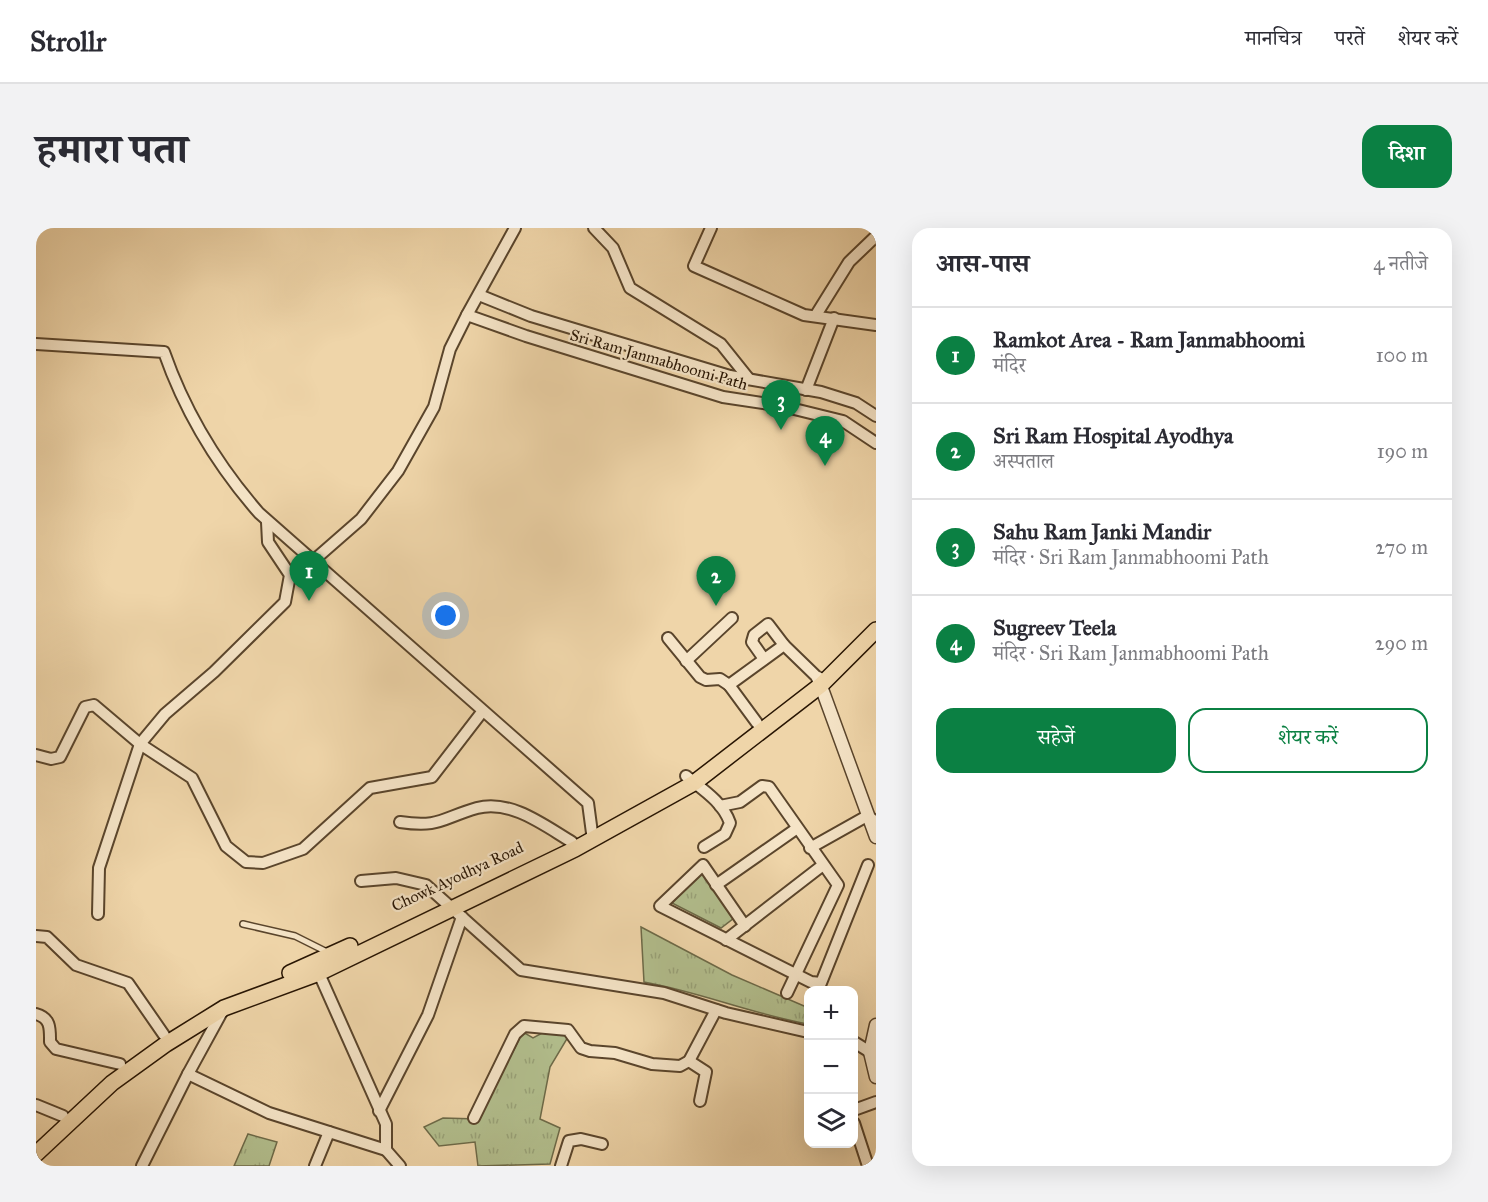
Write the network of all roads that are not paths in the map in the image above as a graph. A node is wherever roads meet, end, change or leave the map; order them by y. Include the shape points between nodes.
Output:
1 (515, 228) edge
2 (594, 228) edge
3 (711, 228) edge
4 (876, 236) edge
5 (479, 295) junction
6 (467, 315) junction
7 (816, 315) junction
8 (834, 318) junction
9 (876, 325) edge
10 (36, 344) edge
11 (749, 380) junction
12 (806, 390) junction
13 (876, 416) edge
14 (876, 443) edge
15 (267, 522) junction
16 (313, 561) junction
17 (732, 618) dead end
18 (876, 618) edge
19 (876, 630) edge
20 (668, 638) dead end
21 (784, 645) junction
22 (764, 659) junction
23 (686, 661) junction
24 (819, 682) junction
25 (729, 685) junction
26 (482, 711) junction
27 (757, 723) junction
28 (140, 744) junction
29 (36, 755) edge
30 (690, 780) junction
31 (720, 806) junction
32 (872, 819) edge
33 (400, 822) dead end
34 (796, 829) junction
35 (592, 833) junction
36 (876, 837) edge
37 (572, 842) junction
38 (704, 846) dead end
39 (810, 848) junction
40 (823, 865) junction
41 (868, 865) dead end
42 (361, 881) dead end
43 (717, 885) junction
44 (453, 908) junction
45 (98, 914) dead end
46 (243, 924) dead end
47 (745, 926) junction
48 (36, 936) edge
49 (726, 940) junction
50 (332, 954) junction
51 (316, 968) junction
52 (795, 973) junction
53 (787, 993) dead end
54 (226, 1004) junction
55 (716, 1010) junction
56 (36, 1014) edge
57 (876, 1025) edge
58 (804, 1031) edge
59 (164, 1035) junction
60 (858, 1044) edge
61 (870, 1052) junction
62 (689, 1061) junction
63 (120, 1064) junction
64 (188, 1074) junction
65 (876, 1077) edge
66 (700, 1101) dead end
67 (876, 1102) edge
68 (36, 1105) edge
69 (858, 1109) edge
70 (379, 1111) junction
71 (63, 1116) junction
72 (474, 1118) dead end
73 (330, 1132) junction
74 (858, 1135) edge
75 (36, 1140) edge
76 (602, 1144) dead end
77 (386, 1150) junction
78 (36, 1154) edge
79 (145, 1165) edge
80 (315, 1166) edge
81 (400, 1166) edge
82 (561, 1166) edge
83 (868, 1166) edge

1 - 5 street
2 - 11 street via 613,248 630,288 721,344
3 - 7 street via 694,266 804,315
4 - 7 street via 849,262
5 - 6 street
5 - 11 street, Sri Ram Janmabhoomi Path via 531,316
6 - 14 street, Sri Ram Janmabhoomi Path via 723,397 843,421
6 - 16 street via 450,350 431,414 398,471 361,519
7 - 8 street
8 - 9 street
8 - 12 street
10 - 15 street via 164,352 195,424 234,485
11 - 12 street, Sri Ram Janmabhoomi Path
12 - 13 street, Sri Ram Janmabhoomi Path via 856,403
15 - 16 street
15 - 28 street via 268,542 290,575 285,602 165,714
16 - 26 street
17 - 23 street
18 - 24 main road, Chowk Ayodhya Road
19 - 24 main road
20 - 23 street
21 - 22 street
21 - 22 street via 768,624 754,635 752,642
21 - 24 street
22 - 25 street
23 - 25 street via 704,679 720,679
24 - 27 main road, Chowk Ayodhya Road
24 - 30 main road
24 - 32 street
25 - 27 street
26 - 28 street via 432,777 370,788 303,849 263,863 246,862 232,852 192,778
26 - 35 street via 588,802
27 - 30 main road, Chowk Ayodhya Road
28 - 29 street via 94,705 89,705 60,757
28 - 45 street via 99,868
30 - 31 street
30 - 35 main road, Chowk Ayodhya Road
30 - 44 main road via 575,849
31 - 34 street via 740,802 765,785
31 - 38 street via 730,828
32 - 36 street
32 - 39 street
33 - 37 street via 426,825 491,807 527,815
34 - 39 street
34 - 43 street
35 - 37 main road, Chowk Ayodhya Road
37 - 44 main road, Chowk Ayodhya Road
39 - 40 street
40 - 47 street
40 - 52 street via 838,885
41 - 52 street via 821,983
42 - 44 street via 396,878 426,885
43 - 47 street
43 - 49 street via 703,865 660,906
44 - 50 main road, Chowk Ayodhya Road
44 - 51 main road
44 - 55 street via 521,970 664,993
44 - 70 street via 428,1015
46 - 50 lane via 295,936
47 - 49 street
48 - 59 street via 47,937 76,965 128,983
49 - 52 street
50 - 51 main road, Chowk Ayodhya Road
51 - 54 main road, Chowk Ayodhya Road
51 - 70 street
52 - 53 street
54 - 59 main road, Chowk Ayodhya Road
54 - 64 street
54 - 78 main road via 112,1083
55 - 58 street
55 - 62 street
56 - 63 street via 47,1020 50,1042 56,1049
57 - 61 street
59 - 63 main road, Chowk Ayodhya Road
60 - 61 street
61 - 65 street
62 - 66 street via 706,1072
62 - 72 street via 680,1066 652,1064 615,1053 590,1051 581,1048 568,1030 524,1026 515,1034
63 - 71 main road, Chowk Ayodhya Road
64 - 73 street via 268,1113
64 - 79 street
67 - 69 street
68 - 71 street
70 - 77 street via 386,1124
71 - 75 main road, Chowk Ayodhya Road
73 - 77 street
73 - 80 street
74 - 83 street
76 - 82 street via 581,1139 569,1141
77 - 81 street

